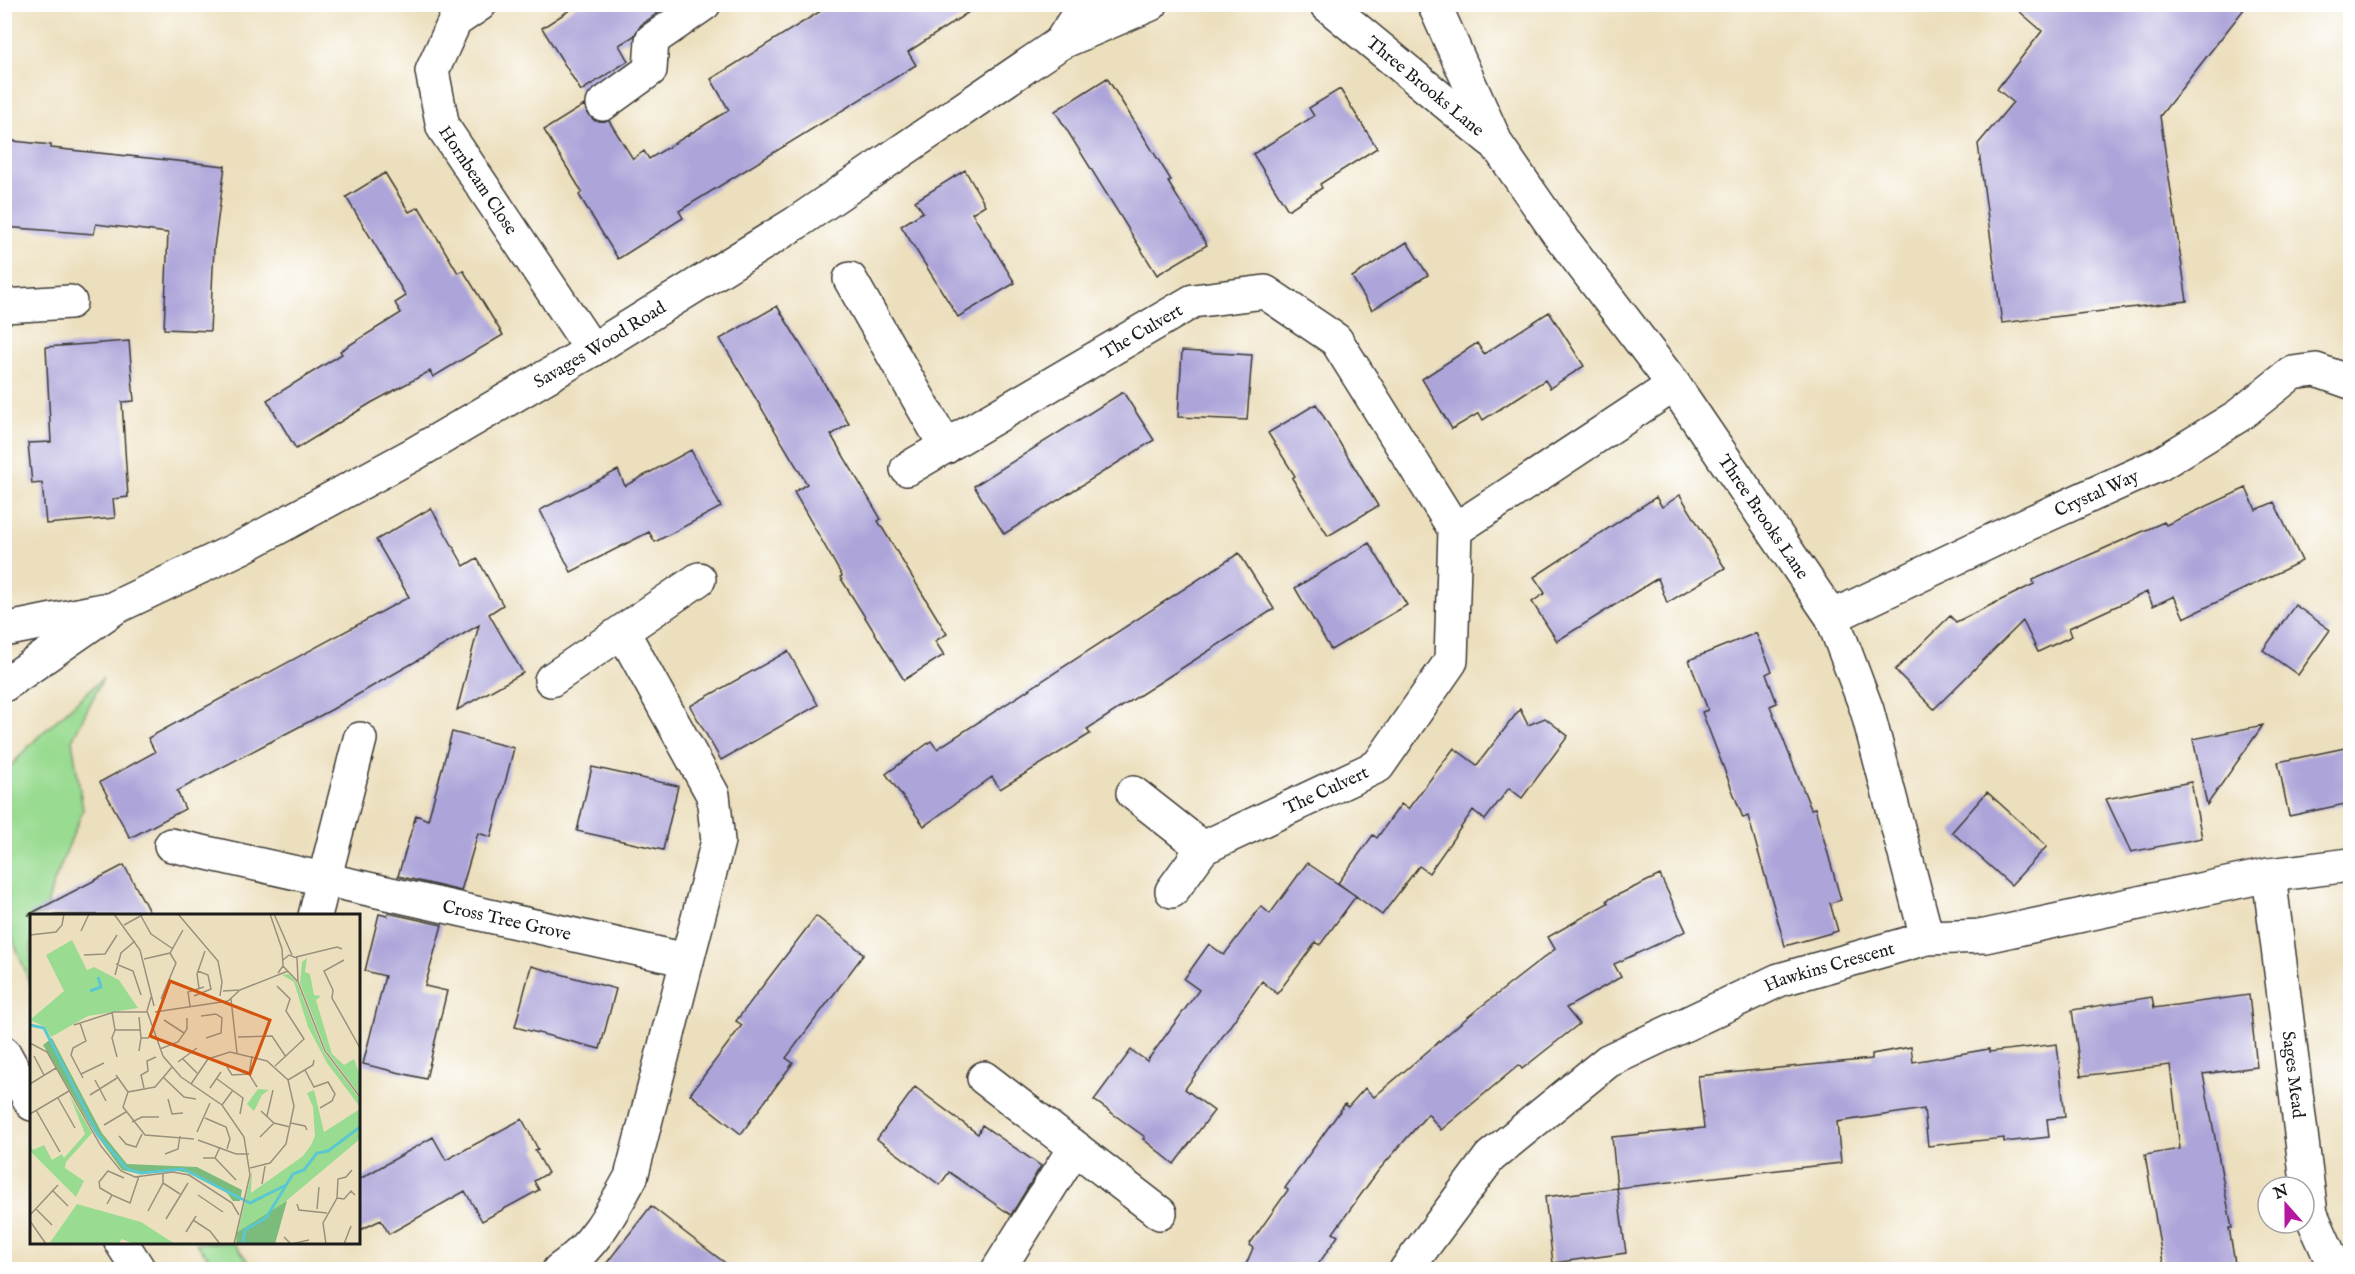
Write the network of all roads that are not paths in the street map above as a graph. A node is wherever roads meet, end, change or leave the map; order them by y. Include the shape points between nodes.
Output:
1 (480, 4) edge
2 (704, 4) edge
3 (1085, 4) edge
4 (1151, 4) edge
5 (1326, 4) edge
6 (1434, 4) edge
7 (1060, 43) junction
8 (603, 104) dead end
9 (1497, 145) junction
10 (850, 279) dead end
11 (70, 302) dead end
12 (4, 306) edge
13 (592, 351) junction
14 (2350, 382) edge
15 (1674, 385) junction
16 (946, 447) junction
17 (907, 470) dead end
18 (1455, 530) junction
19 (699, 579) dead end
20 (117, 607) junction
21 (1832, 617) junction
22 (4, 630) edge
23 (623, 632) junction
24 (551, 680) dead end
25 (4, 685) edge
26 (360, 739) dead end
27 (1133, 793) dead end
28 (171, 845) dead end
29 (1203, 848) junction
30 (2350, 865) edge
31 (2269, 875) junction
32 (324, 878) junction
33 (1172, 891) dead end
34 (315, 914) edge
35 (1928, 938) junction
36 (687, 960) junction
37 (4, 1053) edge
38 (984, 1078) dead end
39 (30, 1100) edge
40 (1075, 1148) junction
41 (1160, 1213) dead end
42 (122, 1244) edge
43 (139, 1269) edge
44 (559, 1269) edge
45 (999, 1269) edge
46 (1406, 1269) edge
47 (2336, 1269) edge

1 - 13 street, Hornbeam Close via 455,21 432,71 443,127
2 - 8 street via 652,40 650,70
3 - 7 street, Savages Wood Road
4 - 7 street, Savages Wood Road
5 - 9 street, Three Brooks Lane
6 - 9 street, Three Brooks Lane
7 - 13 street, Savages Wood Road via 796,223
9 - 15 street, Three Brooks Lane via 1558,233
10 - 16 street
11 - 12 street
13 - 20 street, Savages Wood Road via 244,546
14 - 21 street, Crystal Way via 2316,370 2292,373 2238,416 2160,464
15 - 18 street
15 - 21 street, Three Brooks Lane
16 - 17 street, The Culvert
16 - 18 street, The Culvert via 1193,301 1265,292 1336,340
18 - 29 street, The Culvert via 1451,661 1378,766
19 - 23 street
20 - 22 street, Savages Wood Road
20 - 25 street, Savages Wood Road
21 - 35 street, Three Brooks Lane via 1867,710
23 - 24 street
23 - 36 street via 713,795 718,841
26 - 32 street
27 - 29 street
28 - 32 street, Cross Tree Grove
29 - 33 street, The Culvert
30 - 31 street, Hawkins Crescent
31 - 35 street, Hawkins Crescent via 1985,936
31 - 47 street, Sages Mead via 2311,1214
32 - 34 street
32 - 36 street, Cross Tree Grove
35 - 46 street, Hawkins Crescent via 1779,980 1608,1061 1490,1157
36 - 44 street via 631,1177 608,1220 574,1260
37 - 39 street
38 - 40 street
40 - 41 street
40 - 45 street
42 - 43 street

